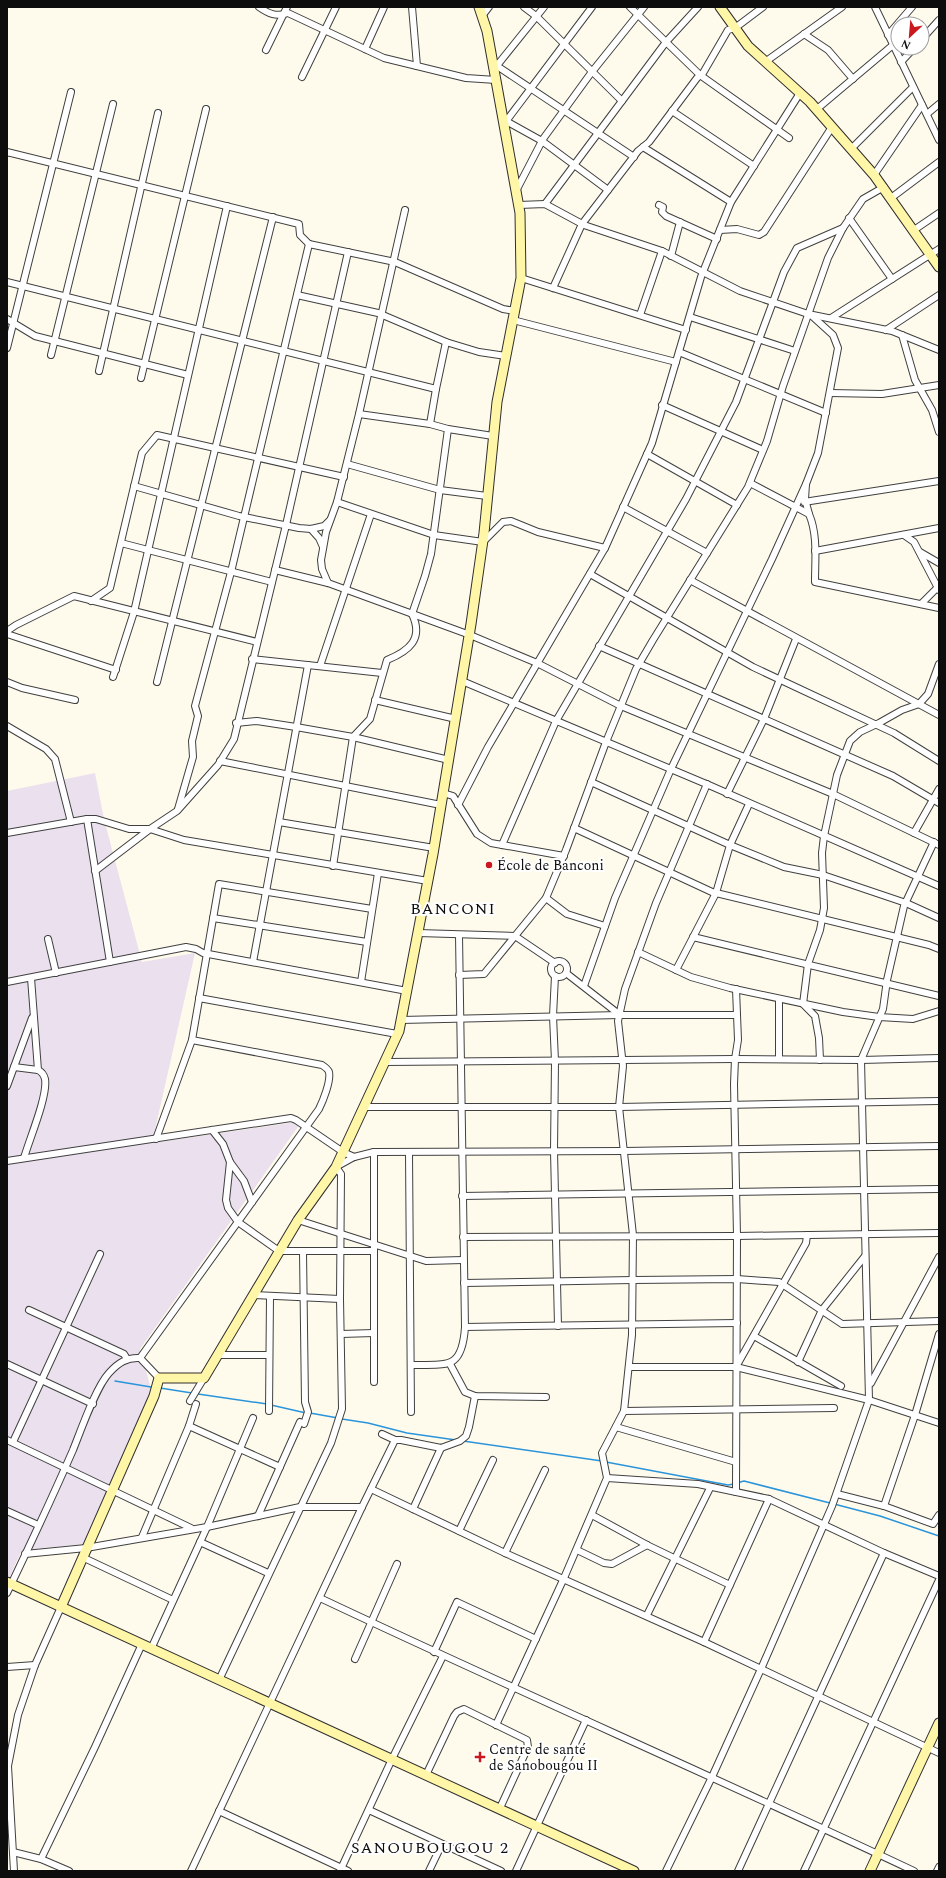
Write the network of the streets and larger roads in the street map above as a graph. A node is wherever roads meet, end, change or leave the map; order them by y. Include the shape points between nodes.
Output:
1 (259, 7) edge
2 (287, 7) edge
3 (336, 7) edge
4 (384, 7) edge
5 (412, 7) edge
6 (479, 7) edge
7 (489, 7) edge
8 (524, 7) edge
9 (544, 7) edge
10 (592, 7) edge
11 (630, 7) edge
12 (644, 7) edge
13 (698, 7) edge
14 (720, 7) edge
15 (763, 7) edge
16 (842, 7) edge
17 (875, 7) edge
18 (912, 7) edge
19 (284, 15) junction
20 (638, 15) junction
21 (482, 16) junction
22 (536, 16) junction
23 (939, 20) edge
24 (735, 28) junction
25 (325, 30) junction
26 (930, 30) edge
27 (804, 34) junction
28 (888, 35) junction
29 (890, 39) edge
30 (666, 42) junction
31 (564, 43) junction
32 (890, 47) edge
33 (365, 49) junction
34 (266, 50) dead end
35 (898, 56) edge
36 (907, 56) edge
37 (766, 62) junction
38 (901, 62) junction
39 (417, 66) junction
40 (496, 68) junction
41 (592, 71) junction
42 (700, 75) junction
43 (302, 77) dead end
44 (853, 78) junction
45 (496, 80) junction
46 (913, 87) junction
47 (530, 88) junction
48 (71, 92) dead end
49 (800, 93) junction
50 (622, 101) junction
51 (113, 104) dead end
52 (939, 104) edge
53 (922, 105) junction
54 (206, 109) dead end
55 (817, 109) junction
56 (564, 110) junction
57 (672, 111) junction
58 (158, 113) dead end
59 (926, 114) junction
60 (505, 122) junction
61 (832, 126) junction
62 (777, 129) junction
63 (598, 133) junction
64 (790, 138) dead end
65 (939, 140) edge
66 (542, 141) junction
67 (644, 147) junction
68 (851, 149) junction
69 (7, 153) edge
70 (634, 157) junction
71 (939, 162) edge
72 (53, 163) junction
73 (574, 165) junction
74 (754, 166) junction
75 (96, 173) junction
76 (874, 175) junction
77 (142, 185) junction
78 (884, 187) junction
79 (608, 190) junction
80 (516, 191) junction
81 (185, 196) junction
82 (891, 198) junction
83 (732, 202) junction
84 (545, 204) junction
85 (519, 205) junction
86 (659, 205) dead end
87 (227, 206) junction
88 (405, 210) dead end
89 (939, 212) edge
90 (273, 217) junction
91 (849, 218) junction
92 (680, 222) junction
93 (582, 224) junction
94 (843, 228) junction
95 (720, 230) junction
96 (914, 230) junction
97 (717, 239) junction
98 (309, 244) junction
99 (939, 249) edge
100 (662, 251) junction
101 (348, 252) junction
102 (931, 254) junction
103 (671, 256) junction
104 (393, 261) junction
105 (939, 267) edge
106 (703, 273) junction
107 (521, 278) junction
108 (892, 279) junction
109 (7, 282) edge
110 (22, 286) junction
111 (553, 288) junction
112 (297, 295) junction
113 (939, 295) edge
114 (65, 297) junction
115 (773, 302) junction
116 (337, 304) junction
117 (113, 309) junction
118 (381, 314) junction
119 (808, 314) junction
120 (640, 315) junction
121 (514, 316) junction
122 (690, 317) junction
123 (7, 318) edge
124 (831, 318) junction
125 (155, 319) junction
126 (14, 322) junction
127 (686, 330) junction
128 (886, 330) junction
129 (198, 331) junction
130 (902, 335) junction
131 (760, 339) junction
132 (54, 340) junction
133 (242, 341) junction
134 (446, 342) junction
135 (7, 348) edge
136 (939, 350) edge
137 (284, 351) junction
138 (795, 351) junction
139 (103, 352) junction
140 (679, 352) junction
141 (51, 354) dead end
142 (506, 356) junction
143 (324, 360) junction
144 (676, 362) junction
145 (145, 363) junction
146 (98, 371) dead end
147 (369, 372) junction
148 (188, 375) junction
149 (141, 378) dead end
150 (745, 379) junction
151 (939, 386) edge
152 (920, 388) junction
153 (436, 389) junction
154 (830, 393) junction
155 (781, 394) junction
156 (662, 405) junction
157 (826, 413) junction
158 (359, 414) junction
159 (430, 424) junction
160 (448, 429) junction
161 (722, 432) junction
162 (939, 432) edge
163 (493, 436) junction
164 (174, 438) junction
165 (215, 448) junction
166 (763, 450) junction
167 (647, 454) junction
168 (258, 458) junction
169 (347, 464) junction
170 (299, 467) junction
171 (344, 477) junction
172 (696, 481) junction
173 (939, 481) edge
174 (750, 483) junction
175 (806, 484) junction
176 (134, 486) junction
177 (440, 490) junction
178 (161, 494) junction
179 (488, 496) junction
180 (806, 501) junction
181 (337, 502) junction
182 (201, 504) junction
183 (737, 505) junction
184 (623, 507) junction
185 (795, 507) junction
186 (370, 514) junction
187 (809, 514) junction
188 (243, 517) junction
189 (331, 519) junction
190 (286, 525) junction
191 (939, 528) edge
192 (311, 529) junction
193 (667, 531) junction
194 (434, 535) junction
195 (904, 535) junction
196 (483, 542) junction
197 (121, 543) junction
198 (605, 548) junction
199 (148, 549) junction
200 (323, 549) junction
201 (815, 551) junction
202 (920, 552) junction
203 (707, 553) junction
204 (187, 560) junction
205 (939, 563) edge
206 (275, 570) junction
207 (231, 572) junction
208 (590, 574) junction
209 (690, 580) junction
210 (272, 582) junction
211 (328, 583) junction
212 (938, 588) edge
213 (344, 589) junction
214 (629, 596) junction
215 (91, 601) junction
216 (921, 604) junction
217 (939, 608) edge
218 (134, 612) junction
219 (747, 612) junction
220 (412, 614) junction
221 (666, 618) junction
222 (172, 621) junction
223 (7, 632) edge
224 (214, 632) junction
225 (470, 635) junction
226 (796, 639) junction
227 (257, 642) junction
228 (599, 646) junction
229 (726, 652) junction
230 (252, 659) junction
231 (537, 664) junction
232 (640, 664) junction
233 (308, 665) junction
234 (320, 666) junction
235 (938, 667) edge
236 (116, 670) junction
237 (382, 673) junction
238 (113, 677) dead end
239 (780, 680) junction
240 (462, 681) junction
241 (7, 682) edge
242 (157, 682) dead end
243 (576, 683) junction
244 (707, 693) junction
245 (75, 700) dead end
246 (375, 700) junction
247 (514, 703) junction
248 (918, 704) junction
249 (621, 706) junction
250 (939, 715) edge
251 (456, 718) junction
252 (764, 719) junction
253 (556, 721) junction
254 (236, 723) junction
255 (876, 725) junction
256 (7, 726) edge
257 (296, 727) junction
258 (688, 734) junction
259 (353, 737) junction
260 (606, 742) junction
261 (845, 754) junction
262 (745, 757) junction
263 (449, 760) junction
264 (220, 761) junction
265 (939, 761) edge
266 (671, 769) junction
267 (288, 774) junction
268 (591, 782) junction
269 (707, 784) junction
270 (345, 786) junction
271 (939, 789) edge
272 (443, 793) junction
273 (727, 794) junction
274 (833, 794) junction
275 (936, 801) edge
276 (749, 804) junction
277 (441, 805) junction
278 (458, 805) junction
279 (178, 810) junction
280 (653, 810) junction
281 (87, 819) junction
282 (71, 822) junction
283 (279, 822) junction
284 (688, 826) junction
285 (574, 828) junction
286 (150, 829) junction
287 (338, 832) junction
288 (7, 833) edge
289 (914, 833) junction
290 (824, 836) junction
291 (936, 843) edge
292 (502, 845) junction
293 (730, 845) junction
294 (434, 848) junction
295 (273, 856) junction
296 (564, 856) junction
297 (633, 856) junction
298 (333, 866) junction
299 (95, 871) junction
300 (669, 872) junction
301 (378, 873) junction
302 (823, 875) junction
303 (918, 876) junction
304 (428, 881) junction
305 (939, 886) edge
306 (266, 892) junction
307 (716, 893) junction
308 (546, 898) junction
309 (906, 903) junction
310 (372, 909) junction
311 (213, 918) junction
312 (939, 918) edge
313 (822, 919) junction
314 (260, 925) junction
315 (605, 926) junction
316 (418, 933) junction
317 (459, 934) junction
318 (515, 936) junction
319 (693, 937) junction
320 (896, 938) junction
321 (48, 940) dead end
322 (367, 942) junction
323 (939, 949) edge
324 (638, 952) junction
325 (207, 954) junction
326 (110, 962) junction
327 (253, 962) junction
328 (554, 963) junction
329 (808, 964) junction
330 (676, 970) junction
331 (56, 973) junction
332 (566, 973) junction
333 (459, 975) junction
334 (555, 976) junction
335 (31, 978) junction
336 (7, 982) edge
337 (361, 982) junction
338 (887, 983) junction
339 (584, 986) junction
340 (736, 989) junction
341 (406, 991) junction
342 (939, 996) edge
343 (199, 998) junction
344 (779, 999) junction
345 (803, 1004) junction
346 (939, 1011) edge
347 (620, 1015) junction
348 (737, 1015) junction
349 (33, 1016) junction
350 (553, 1016) junction
351 (879, 1017) junction
352 (460, 1019) junction
353 (401, 1020) junction
354 (397, 1034) junction
355 (192, 1040) junction
356 (939, 1058) edge
357 (735, 1059) junction
358 (779, 1059) junction
359 (820, 1060) junction
360 (861, 1060) junction
361 (555, 1061) junction
362 (622, 1061) junction
363 (384, 1062) junction
364 (460, 1062) junction
365 (14, 1067) junction
366 (38, 1070) junction
367 (7, 1086) edge
368 (939, 1101) edge
369 (863, 1102) junction
370 (734, 1104) junction
371 (555, 1106) junction
372 (364, 1107) junction
373 (461, 1107) junction
374 (619, 1107) junction
375 (306, 1126) junction
376 (212, 1130) junction
377 (156, 1139) junction
378 (939, 1146) edge
379 (863, 1147) junction
380 (735, 1149) junction
381 (462, 1151) junction
382 (554, 1151) junction
383 (624, 1151) junction
384 (343, 1152) junction
385 (374, 1152) junction
386 (409, 1152) junction
387 (354, 1157) junction
388 (24, 1158) junction
389 (7, 1161) edge
390 (230, 1162) junction
391 (336, 1167) junction
392 (939, 1189) edge
393 (864, 1190) junction
394 (736, 1192) junction
395 (629, 1193) junction
396 (555, 1194) junction
397 (462, 1196) junction
398 (252, 1202) junction
399 (298, 1220) junction
400 (238, 1222) junction
401 (939, 1233) edge
402 (340, 1234) junction
403 (865, 1234) junction
404 (633, 1235) junction
405 (807, 1235) junction
406 (556, 1236) junction
407 (737, 1236) junction
408 (463, 1237) junction
409 (374, 1244) junction
410 (279, 1251) junction
411 (374, 1251) junction
412 (304, 1252) junction
413 (340, 1252) junction
414 (100, 1254) dead end
415 (410, 1256) junction
416 (865, 1256) junction
417 (939, 1257) edge
418 (464, 1260) junction
419 (737, 1279) junction
420 (633, 1280) junction
421 (557, 1281) junction
422 (464, 1283) junction
423 (783, 1284) junction
424 (253, 1295) junction
425 (270, 1296) junction
426 (304, 1298) junction
427 (340, 1300) junction
428 (29, 1310) dead end
429 (822, 1310) junction
430 (904, 1321) junction
431 (939, 1321) edge
432 (868, 1322) junction
433 (737, 1323) junction
434 (632, 1325) junction
435 (67, 1326) junction
436 (558, 1326) junction
437 (465, 1327) junction
438 (374, 1333) junction
439 (341, 1334) junction
440 (939, 1334) edge
441 (754, 1336) junction
442 (219, 1355) junction
443 (269, 1355) junction
444 (140, 1358) junction
445 (127, 1359) junction
446 (798, 1362) junction
447 (7, 1364) edge
448 (450, 1364) junction
449 (411, 1365) junction
450 (630, 1367) junction
451 (736, 1367) junction
452 (159, 1378) junction
453 (204, 1378) junction
454 (43, 1380) junction
455 (374, 1382) dead end
456 (870, 1384) junction
457 (841, 1386) dead end
458 (475, 1396) junction
459 (546, 1397) dead end
460 (869, 1400) junction
461 (93, 1404) junction
462 (834, 1408) dead end
463 (736, 1409) junction
464 (624, 1410) junction
465 (269, 1411) dead end
466 (411, 1412) dead end
467 (915, 1415) junction
468 (253, 1418) dead end
469 (939, 1423) edge
470 (189, 1426) junction
471 (616, 1427) junction
472 (382, 1434) dead end
473 (395, 1440) junction
474 (10, 1441) edge
475 (441, 1448) junction
476 (241, 1449) junction
477 (494, 1460) dead end
478 (736, 1462) junction
479 (66, 1467) junction
480 (280, 1467) junction
481 (544, 1470) dead end
482 (607, 1478) junction
483 (736, 1486) junction
484 (371, 1488) junction
485 (710, 1488) junction
486 (113, 1489) junction
487 (837, 1494) junction
488 (770, 1499) junction
489 (884, 1506) junction
490 (300, 1507) junction
491 (362, 1507) junction
492 (413, 1509) junction
493 (155, 1510) junction
494 (7, 1511) edge
495 (939, 1515) edge
496 (258, 1516) junction
497 (592, 1516) junction
498 (38, 1525) junction
499 (824, 1525) junction
500 (207, 1527) junction
501 (192, 1528) junction
502 (459, 1531) junction
503 (142, 1537) junction
504 (200, 1542) junction
505 (647, 1545) junction
506 (86, 1548) junction
507 (577, 1550) junction
508 (505, 1553) junction
509 (884, 1553) junction
510 (25, 1554) junction
511 (82, 1558) junction
512 (674, 1558) junction
513 (397, 1564) dead end
514 (268, 1573) junction
515 (939, 1576) edge
516 (564, 1578) junction
517 (939, 1580) edge
518 (9, 1583) edge
519 (730, 1585) junction
520 (7, 1593) edge
521 (320, 1598) junction
522 (173, 1600) junction
523 (60, 1607) junction
524 (647, 1616) junction
525 (372, 1623) junction
526 (536, 1639) junction
527 (704, 1642) junction
528 (142, 1644) junction
529 (151, 1649) junction
530 (434, 1652) junction
531 (443, 1656) junction
532 (355, 1659) dead end
533 (35, 1665) junction
534 (7, 1667) edge
535 (761, 1669) junction
536 (219, 1680) junction
537 (514, 1687) junction
538 (818, 1696) junction
539 (270, 1704) junction
540 (586, 1720) junction
541 (872, 1722) junction
542 (939, 1723) edge
543 (496, 1725) junction
544 (928, 1748) junction
545 (939, 1753) edge
546 (392, 1759) junction
547 (426, 1775) junction
548 (712, 1777) junction
549 (770, 1803) junction
550 (500, 1808) junction
551 (369, 1810) junction
552 (219, 1811) junction
553 (536, 1825) junction
554 (823, 1829) junction
555 (442, 1844) junction
556 (13, 1852) junction
557 (878, 1854) junction
558 (41, 1859) junction
559 (939, 1867) edge
560 (340, 1870) edge
561 (14, 1871) edge
562 (69, 1871) edge
563 (191, 1871) edge
564 (348, 1871) edge
565 (429, 1871) edge
566 (501, 1871) edge
567 (516, 1871) edge
568 (634, 1871) edge
569 (666, 1871) edge
570 (738, 1871) edge
571 (804, 1871) edge
572 (870, 1871) edge
573 (914, 1871) edge
574 (937, 1871) edge

1 - 19 street via 270,14
2 - 19 street
3 - 25 street
4 - 33 street
5 - 39 street
6 - 21 street
7 - 21 street
8 - 22 street
9 - 22 street
10 - 31 street
11 - 20 street
12 - 20 street
13 - 30 street
14 - 24 street
15 - 24 street
16 - 27 street
17 - 28 street
18 - 28 street
19 - 25 street via 288,13
19 - 34 street
20 - 30 street
20 - 41 street
21 - 40 street
22 - 31 street
22 - 40 street
23 - 26 street
24 - 37 street via 748,46
24 - 42 street via 728,30
25 - 33 street
25 - 43 street
27 - 37 street
27 - 44 street via 828,50
28 - 29 street
30 - 42 street
30 - 50 street
31 - 41 street
31 - 47 street
32 - 44 street
33 - 39 street via 384,58
35 - 38 street
36 - 38 street
37 - 49 street
38 - 46 street
39 - 45 street via 466,78
40 - 45 street
40 - 47 street
41 - 50 street
41 - 56 street
42 - 57 street
42 - 62 street
44 - 55 street
45 - 60 street
46 - 53 street
46 - 68 street
47 - 56 street
47 - 60 street
48 - 72 street
49 - 55 street
49 - 62 street
50 - 63 street
51 - 75 street
52 - 59 street
53 - 59 street
53 - 76 street
54 - 81 street
55 - 61 street
56 - 63 street
56 - 66 street
57 - 67 street
57 - 74 street
58 - 77 street
59 - 65 street
60 - 66 street
60 - 80 street
61 - 68 street
61 - 95 street via 764,232 759,235 737,229
62 - 64 street
62 - 74 street
63 - 70 street
63 - 73 street
66 - 73 street
66 - 80 street
67 - 70 street
67 - 83 street
68 - 76 street
69 - 72 street
70 - 79 street
71 - 82 street
72 - 75 street
72 - 110 street
73 - 79 street
73 - 84 street
74 - 83 street
75 - 77 street
75 - 114 street
76 - 78 street
77 - 81 street
77 - 117 street
78 - 82 street
78 - 91 street via 863,198
79 - 93 street
80 - 85 street
81 - 87 street
81 - 125 street
82 - 96 street
83 - 95 street
84 - 85 street
84 - 93 street
85 - 107 street
86 - 92 street via 663,207 662,212 666,216
87 - 90 street
87 - 129 street
88 - 104 street
89 - 96 street
90 - 98 street via 298,224 300,235
90 - 133 street
91 - 94 street
91 - 108 street
92 - 97 street
92 - 103 street
93 - 100 street
93 - 111 street
94 - 115 street via 797,248 784,272
94 - 119 street via 828,258
95 - 97 street
96 - 102 street
97 - 106 street
98 - 101 street
98 - 112 street
99 - 102 street
100 - 103 street
100 - 120 street
101 - 104 street
101 - 116 street
102 - 105 street
102 - 108 street
103 - 106 street
104 - 118 street
104 - 121 street
106 - 115 street via 740,291
106 - 122 street
107 - 111 street
107 - 121 street
108 - 124 street
109 - 110 street
110 - 114 street
110 - 126 street
111 - 120 street
112 - 116 street
112 - 137 street
113 - 128 street
114 - 117 street
114 - 132 street
115 - 119 street
115 - 131 street
116 - 118 street
116 - 143 street
117 - 125 street
117 - 139 street
118 - 134 street
118 - 147 street
119 - 124 street
119 - 138 street
119 - 154 street via 833,336 838,348
120 - 127 street
121 - 142 street
121 - 144 street
122 - 127 street
122 - 131 street
123 - 126 street
124 - 128 street
125 - 129 street
125 - 145 street
126 - 132 street via 35,336
126 - 135 street
127 - 140 street
128 - 130 street
129 - 133 street
129 - 148 street
130 - 136 street
130 - 152 street via 915,380
131 - 138 street
131 - 150 street
132 - 139 street
132 - 141 street
133 - 137 street
133 - 165 street
134 - 142 street via 479,352
134 - 153 street
137 - 143 street
137 - 168 street
138 - 155 street
139 - 145 street
139 - 146 street
140 - 144 street
140 - 150 street
142 - 163 street
143 - 147 street
143 - 170 street
144 - 156 street
145 - 148 street
145 - 149 street
147 - 153 street
147 - 158 street
148 - 164 street
150 - 155 street
150 - 161 street
151 - 152 street
152 - 154 street via 882,394
152 - 162 street via 932,410
153 - 159 street
154 - 157 street
155 - 157 street
155 - 166 street
156 - 161 street
156 - 167 street
157 - 175 street via 818,453
158 - 159 street
158 - 169 street
159 - 160 street
160 - 163 street
160 - 177 street
161 - 166 street
161 - 172 street
163 - 179 street
164 - 165 street
164 - 176 street via 157,435 142,453
164 - 178 street
165 - 168 street
165 - 182 street
166 - 174 street
167 - 172 street
167 - 184 street
168 - 170 street
168 - 188 street
169 - 171 street
169 - 177 street
170 - 171 street
170 - 190 street
171 - 181 street
172 - 183 street
172 - 193 street
173 - 180 street
174 - 183 street
174 - 185 street
175 - 180 street
175 - 185 street
176 - 178 street
176 - 197 street
177 - 179 street
177 - 194 street
178 - 182 street
178 - 199 street
179 - 196 street
180 - 185 street
180 - 187 street
181 - 186 street
181 - 189 street
182 - 188 street
182 - 204 street
183 - 203 street
184 - 193 street
184 - 198 street
185 - 187 street
185 - 219 street
186 - 194 street
186 - 213 street
187 - 201 street
188 - 190 street
188 - 207 street
189 - 192 street via 324,526
189 - 200 street
190 - 192 street
190 - 206 street
191 - 195 street
192 - 200 street via 319,538
193 - 203 street
193 - 214 street
194 - 196 street
194 - 220 street via 425,576
195 - 201 street
195 - 202 street via 914,542
196 - 198 street via 503,522 511,521 538,532
196 - 225 street
197 - 199 street
197 - 215 street via 110,588
198 - 208 street
199 - 204 street
199 - 218 street
200 - 211 street via 322,569
201 - 216 street via 815,582
202 - 205 street
202 - 212 street
203 - 209 street
204 - 207 street
204 - 222 street
206 - 210 street
206 - 211 street
207 - 210 street
207 - 224 street
208 - 214 street
208 - 231 street
209 - 219 street
209 - 221 street
210 - 227 street
211 - 213 street
212 - 216 street
213 - 220 street
213 - 234 street
214 - 221 street
214 - 228 street
215 - 218 street
215 - 223 street via 74,596
216 - 217 street
218 - 222 street
218 - 236 street
219 - 226 street
219 - 229 street
220 - 225 street
220 - 237 street via 416,623 416,634 412,644 404,653 387,660
221 - 229 street
221 - 232 street
222 - 224 street
222 - 242 street
223 - 236 street
224 - 227 street
224 - 279 street via 195,706 198,716 192,741 193,757
225 - 231 street
225 - 240 street
226 - 239 street
226 - 248 street
227 - 230 street
228 - 232 street
228 - 243 street
229 - 239 street
229 - 244 street
230 - 233 street
230 - 254 street
231 - 243 street
231 - 247 street
232 - 244 street
232 - 249 street
233 - 234 street
233 - 257 street
234 - 237 street
235 - 248 street via 928,694
236 - 238 street
237 - 246 street
239 - 252 street
239 - 255 street
240 - 247 street
240 - 251 street
241 - 245 street
243 - 249 street
243 - 253 street
244 - 252 street
244 - 258 street
246 - 251 street
246 - 259 street via 370,719
247 - 253 street
247 - 278 street
248 - 250 street
248 - 255 street
249 - 258 street
249 - 260 street
251 - 263 street
252 - 261 street
252 - 262 street
253 - 260 street
253 - 292 street
254 - 257 street via 257,720
254 - 264 street via 234,739
255 - 261 street via 850,740
255 - 265 street
256 - 282 street via 46,749 54,759
257 - 259 street
257 - 267 street
258 - 262 street
258 - 266 street
259 - 263 street
259 - 270 street
260 - 266 street
260 - 268 street
261 - 274 street
261 - 275 street via 893,776
262 - 273 street
262 - 274 street
263 - 272 street
264 - 267 street
264 - 279 street
266 - 269 street
266 - 280 street
267 - 270 street
267 - 283 street
268 - 280 street
268 - 285 street
269 - 273 street
269 - 284 street
270 - 277 street
270 - 287 street
271 - 275 street
272 - 277 street
272 - 278 street via 452,796
273 - 276 street
274 - 289 street
274 - 290 street
275 - 289 street
276 - 290 street
276 - 293 street
277 - 294 street
278 - 292 street via 477,834 490,843
279 - 286 street
280 - 284 street
280 - 297 street
281 - 282 street
281 - 286 street via 96,819 129,829
281 - 299 street
282 - 288 street
283 - 287 street
283 - 295 street
284 - 293 street
284 - 300 street
285 - 296 street
285 - 297 street
286 - 295 street via 184,840
286 - 299 street
287 - 294 street
287 - 298 street
289 - 291 street
290 - 302 street
290 - 303 street
291 - 303 street
292 - 296 street
293 - 302 street via 784,867
293 - 307 street
294 - 304 street
295 - 298 street
295 - 306 street
296 - 308 street
297 - 300 street
297 - 315 street
298 - 301 street
299 - 326 street
300 - 307 street
300 - 324 street
301 - 304 street
301 - 310 street
302 - 309 street
302 - 313 street
303 - 305 street
303 - 309 street
304 - 316 street
306 - 310 street
306 - 311 street via 219,884
306 - 314 street
307 - 313 street
307 - 319 street
308 - 315 street via 567,914
308 - 318 street
309 - 312 street
309 - 320 street
310 - 322 street
311 - 314 street
311 - 325 street
313 - 320 street
313 - 329 street
314 - 322 street
314 - 327 street
315 - 339 street
316 - 317 street
316 - 341 street
317 - 318 street
317 - 333 street
318 - 328 street
318 - 333 street via 484,974
319 - 329 street
319 - 330 street
320 - 323 street
320 - 338 street
321 - 331 street
322 - 337 street
324 - 330 street
324 - 347 street via 625,989
325 - 326 street via 186,947
325 - 327 street
325 - 343 street
326 - 331 street
327 - 337 street
328 - 332 street via 564,964 567,968
328 - 334 street via 551,970
329 - 338 street
329 - 345 street
330 - 340 street via 691,977
331 - 335 street
332 - 334 street via 560,977
332 - 339 street
333 - 352 street
334 - 350 street
335 - 336 street
335 - 349 street
337 - 341 street
338 - 342 street
338 - 351 street via 883,1009
339 - 347 street
340 - 344 street
340 - 348 street
341 - 353 street
343 - 354 street
343 - 355 street
344 - 345 street
344 - 358 street
345 - 351 street
345 - 359 street via 815,1016
346 - 351 street via 913,1019
347 - 348 street
347 - 350 street
347 - 362 street via 618,1021
348 - 357 street via 738,1040
349 - 365 street
349 - 366 street
350 - 352 street
350 - 361 street
351 - 360 street
352 - 353 street
352 - 364 street
353 - 354 street
354 - 363 street
355 - 375 street via 327,1068 329,1073 324,1100
355 - 377 street
356 - 360 street
357 - 358 street
357 - 362 street
357 - 370 street
358 - 359 street
359 - 360 street
360 - 369 street
361 - 362 street
361 - 364 street
361 - 371 street
362 - 374 street
363 - 364 street
363 - 372 street
364 - 373 street
365 - 366 street
365 - 367 street
366 - 388 street via 45,1080 45,1092
368 - 369 street
369 - 370 street
369 - 379 street
370 - 374 street
370 - 380 street
371 - 373 street
371 - 374 street
371 - 382 street
372 - 373 street
372 - 384 street
373 - 381 street
374 - 383 street
375 - 376 street via 291,1118
375 - 384 street
375 - 398 street
376 - 377 street
376 - 390 street via 223,1144
377 - 388 street
378 - 379 street
379 - 380 street
379 - 393 street
380 - 383 street
380 - 394 street
381 - 382 street
381 - 386 street
381 - 397 street
382 - 383 street
382 - 396 street
383 - 395 street
384 - 387 street
384 - 391 street
385 - 386 street
385 - 387 street
385 - 409 street
386 - 415 street
387 - 391 street
388 - 389 street
390 - 398 street via 244,1181
390 - 400 street via 226,1200 228,1208
391 - 399 street
391 - 402 street via 341,1174
392 - 393 street
393 - 394 street
393 - 403 street
394 - 395 street
394 - 407 street
395 - 396 street
395 - 404 street
396 - 397 street
396 - 406 street
397 - 408 street
398 - 400 street
399 - 402 street
399 - 410 street
400 - 410 street
400 - 444 street
401 - 403 street
402 - 409 street
402 - 413 street
403 - 405 street
403 - 416 street
404 - 406 street
404 - 407 street
404 - 420 street
405 - 407 street
405 - 423 street via 806,1243
406 - 408 street
406 - 421 street
407 - 419 street
408 - 418 street
409 - 411 street
409 - 415 street
410 - 412 street
410 - 424 street
411 - 413 street
411 - 438 street
412 - 413 street
412 - 426 street
413 - 427 street
414 - 435 street
415 - 418 street via 426,1261
415 - 449 street
416 - 429 street
416 - 432 street
417 - 430 street
418 - 422 street
419 - 420 street
419 - 423 street
419 - 433 street
420 - 421 street
420 - 434 street
421 - 422 street
421 - 436 street
422 - 437 street
423 - 429 street
423 - 441 street
424 - 425 street
424 - 442 street
425 - 426 street
425 - 443 street
426 - 427 street
426 - 480 street via 308,1412
427 - 439 street
428 - 435 street
429 - 432 street via 842,1324
429 - 446 street
430 - 431 street
430 - 432 street
430 - 456 street
432 - 456 street
433 - 434 street
433 - 451 street
434 - 436 street
434 - 450 street
435 - 445 street via 124,1354
435 - 454 street
436 - 437 street
437 - 448 street via 460,1356
438 - 439 street
438 - 455 street
439 - 490 street via 342,1409 331,1443
440 - 467 street
441 - 446 street
441 - 451 street
442 - 443 street
442 - 453 street
443 - 465 street
444 - 445 street
444 - 452 street
445 - 461 street via 108,1374
446 - 457 street
447 - 454 street
448 - 449 street
448 - 458 street via 465,1392
449 - 466 street
450 - 451 street
450 - 464 street
451 - 460 street
451 - 463 street
452 - 453 street
452 - 486 street via 154,1396
453 - 470 street via 193,1402
454 - 461 street
454 - 474 street
456 - 460 street
458 - 459 street
458 - 475 street via 466,1436
460 - 467 street
460 - 487 street
461 - 479 street
462 - 463 street
463 - 464 street
463 - 478 street
464 - 471 street
467 - 469 street
467 - 489 street
468 - 476 street
470 - 476 street
470 - 493 street
471 - 478 street
471 - 482 street via 602,1453
472 - 473 street
473 - 475 street
473 - 484 street via 382,1471
474 - 479 street
475 - 492 street
476 - 480 street
476 - 500 street
477 - 502 street
478 - 483 street
479 - 486 street
479 - 498 street
480 - 496 street
481 - 508 street
482 - 485 street via 698,1484
482 - 497 street
483 - 485 street
483 - 488 street
484 - 491 street
484 - 492 street
485 - 512 street
486 - 493 street
486 - 506 street
487 - 489 street
487 - 499 street
488 - 499 street
488 - 519 street
489 - 495 street via 933,1524
490 - 491 street
490 - 496 street
490 - 514 street
491 - 521 street
492 - 502 street
493 - 501 street
493 - 503 street
494 - 498 street
496 - 500 street
497 - 505 street
497 - 507 street
498 - 510 street
499 - 509 street
499 - 535 street
500 - 501 street
500 - 504 street
501 - 503 street
502 - 508 street
503 - 506 street
504 - 514 street
504 - 522 street
505 - 507 street via 612,1564 604,1563
505 - 512 street
506 - 510 street
506 - 511 street
507 - 516 street
508 - 516 street
509 - 515 street
509 - 538 street
510 - 518 street
511 - 522 street
511 - 523 street
512 - 519 street
512 - 524 street
513 - 525 street
514 - 536 street
516 - 524 street
516 - 526 street
517 - 541 street
518 - 520 street
518 - 523 street
519 - 527 street
521 - 525 street
521 - 539 street
522 - 529 street
523 - 528 street
523 - 533 street
524 - 527 street
525 - 530 street
525 - 532 street
526 - 530 street via 457,1602
526 - 537 street
527 - 535 street
528 - 529 street
528 - 558 street via 96,1747
529 - 536 street
530 - 531 street
531 - 537 street
531 - 546 street
533 - 534 street
533 - 556 street via 18,1715 8,1766
535 - 538 street
535 - 548 street
536 - 539 street
537 - 540 street
537 - 543 street
538 - 541 street
538 - 549 street
539 - 546 street
539 - 552 street
540 - 548 street
540 - 553 street
541 - 544 street
541 - 554 street
542 - 544 street
543 - 547 street via 464,1709 457,1712
543 - 550 street via 527,1740 528,1747
544 - 545 street
544 - 557 street
546 - 547 street
546 - 551 street
547 - 550 street
548 - 549 street
548 - 569 street
549 - 554 street
549 - 570 street
550 - 553 street
551 - 555 street
551 - 560 street
552 - 560 street
552 - 563 street
553 - 567 street
553 - 568 street
554 - 557 street
554 - 571 street
555 - 565 street
555 - 566 street
556 - 558 street
556 - 561 street
557 - 572 street
557 - 573 street
558 - 562 street
559 - 574 street
560 - 564 street

